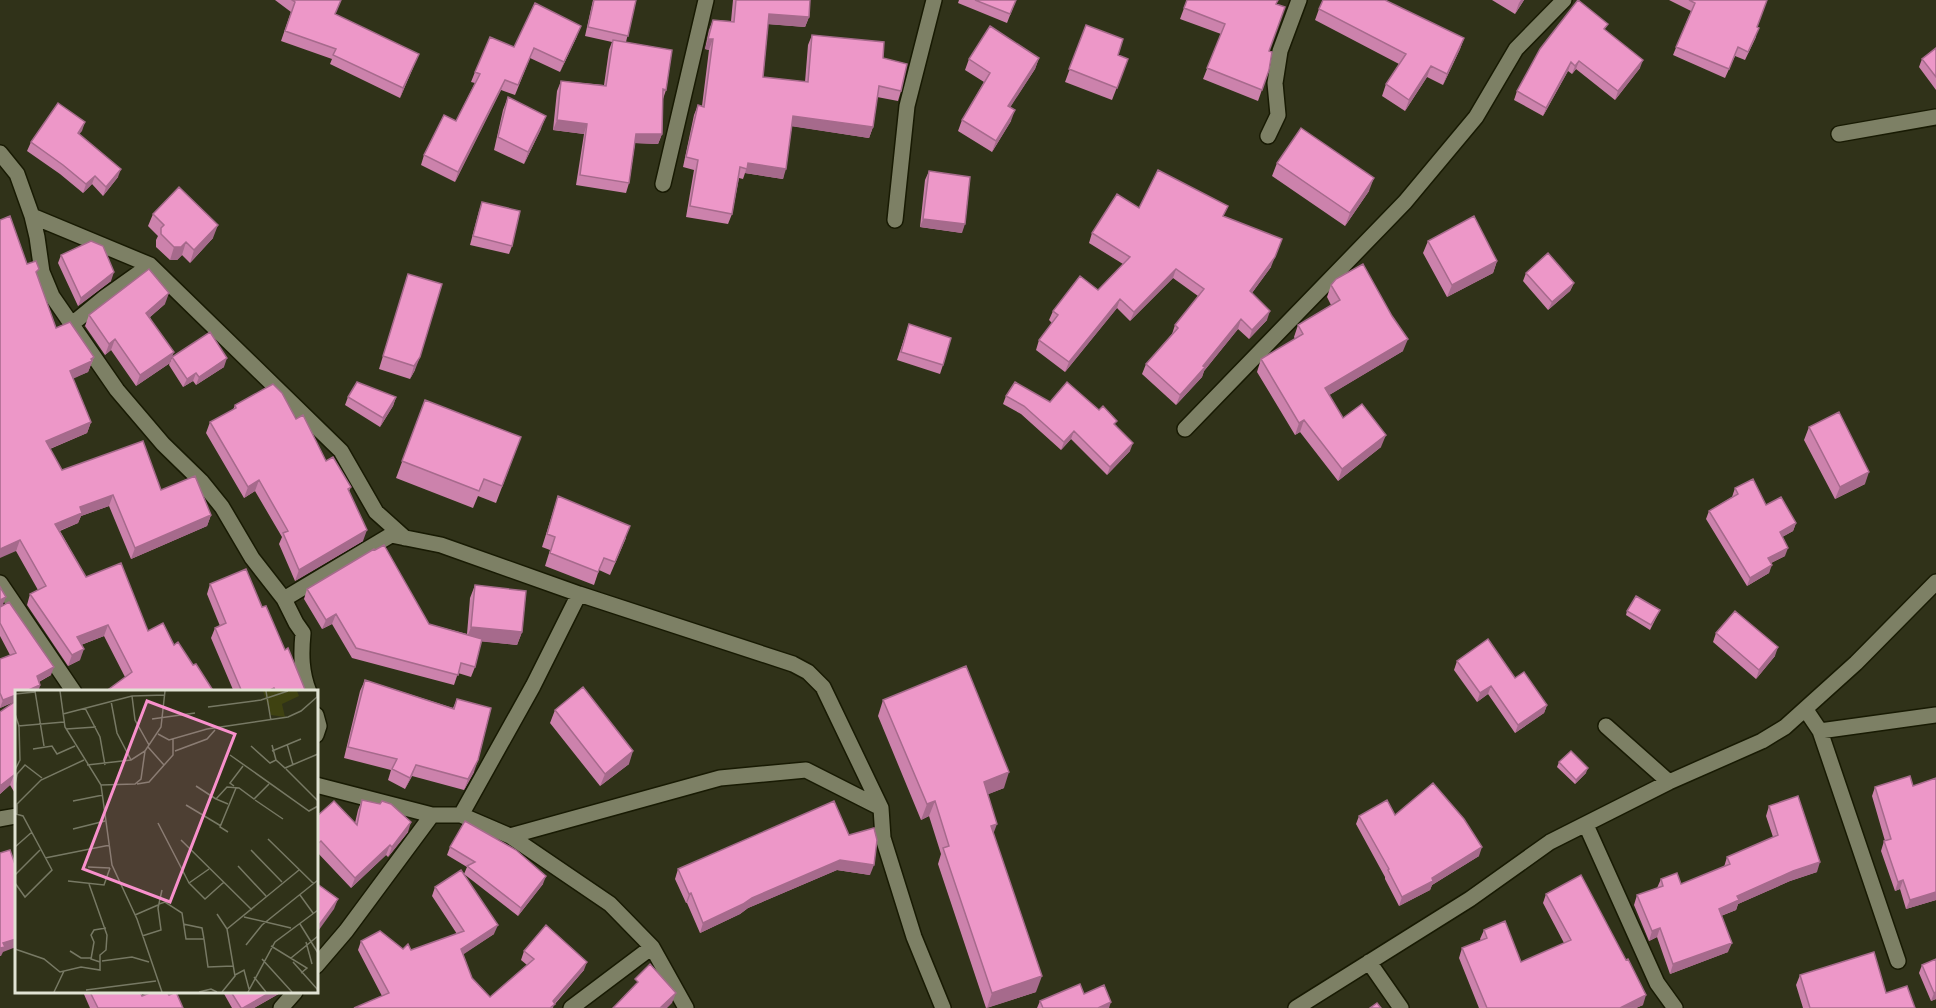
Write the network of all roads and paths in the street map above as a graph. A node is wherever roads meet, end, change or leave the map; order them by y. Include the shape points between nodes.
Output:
1 (706, 0) edge
2 (934, 0) edge
3 (1299, 0) edge
4 (1564, 0) edge
5 (1936, 117) edge
6 (1839, 134) dead end
7 (1268, 136) dead end
8 (0, 153) edge
9 (663, 184) dead end
10 (32, 216) junction
11 (895, 220) dead end
12 (150, 265) junction
13 (72, 324) junction
14 (1185, 429) dead end
15 (407, 539) junction
16 (1936, 582) edge
17 (0, 583) edge
18 (579, 594) junction
19 (284, 599) junction
20 (73, 690) edge
21 (308, 690) edge
22 (1806, 710) junction
23 (1936, 715) edge
24 (1606, 726) dead end
25 (1820, 731) junction
26 (1669, 782) junction
27 (318, 786) edge
28 (881, 808) junction
29 (432, 815) junction
30 (461, 815) junction
31 (15, 816) edge
32 (0, 819) edge
33 (1586, 825) junction
34 (510, 836) junction
35 (652, 947) junction
36 (1369, 962) junction
37 (1898, 962) dead end
38 (318, 964) edge
39 (294, 993) edge
40 (281, 1008) edge
41 (572, 1008) edge
42 (686, 1008) edge
43 (943, 1008) edge
44 (1296, 1008) edge
45 (1401, 1008) edge
46 (1675, 1008) edge

1 - 9 street
2 - 11 street via 907,106
3 - 7 street via 1280,51 1275,83 1278,115
4 - 14 street via 1516,48 1476,117 1406,202
5 - 6 street
8 - 10 street via 17,174
10 - 12 street
10 - 13 street via 42,272 52,296
12 - 13 street
12 - 15 street via 341,451 376,512
13 - 19 street via 117,390 222,507 252,558
15 - 18 street via 441,545
15 - 19 street via 391,535
16 - 22 street
17 - 20 street
18 - 28 street via 808,672 823,687
18 - 30 street
19 - 21 street via 303,633 301,660
22 - 25 street
22 - 26 street via 1762,741
23 - 25 street
24 - 26 street
25 - 37 street
26 - 33 street
27 - 29 street
28 - 34 street via 806,770 720,778
28 - 43 street via 884,838 914,937
29 - 30 street
29 - 38 street
30 - 34 street
31 - 32 street
33 - 36 street via 1550,842 1470,899
33 - 46 street via 1657,983
34 - 35 street via 610,904
35 - 41 street
35 - 42 street
36 - 44 street
36 - 45 street
39 - 40 street

